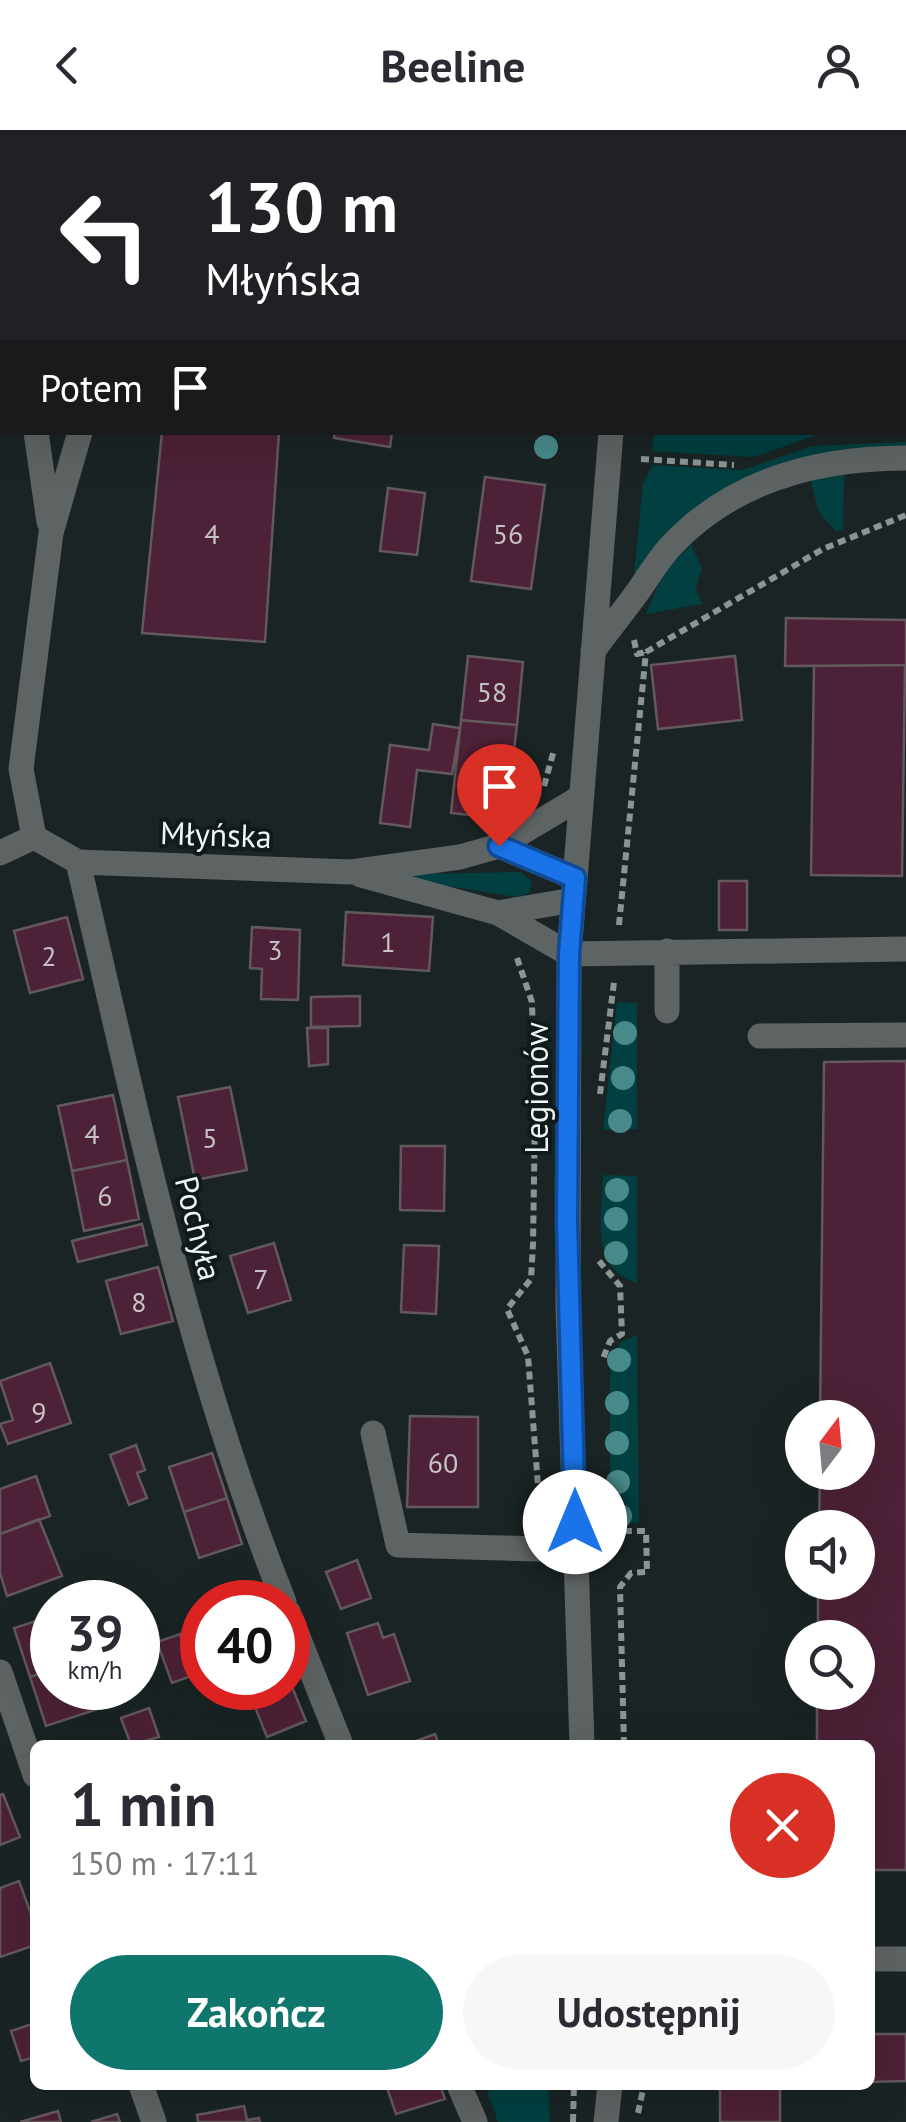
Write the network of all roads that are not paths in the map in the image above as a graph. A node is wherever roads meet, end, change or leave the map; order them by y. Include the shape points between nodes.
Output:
1 (36, 435) edge
2 (79, 435) edge
3 (612, 435) edge
4 (906, 458) edge
5 (51, 533) junction
6 (592, 651) junction
7 (581, 797) junction
8 (34, 837) junction
9 (499, 846) junction
10 (0, 853) edge
11 (78, 862) junction
12 (351, 872) junction
13 (574, 889) junction
14 (498, 913) junction
15 (906, 949) edge
16 (667, 951) junction
17 (569, 954) junction
18 (668, 1010) dead end
19 (760, 1036) dead end
20 (906, 1036) edge
21 (373, 1433) dead end
22 (574, 1550) junction
23 (275, 1580) edge
24 (310, 1667) edge
25 (0, 1672) edge
26 (339, 1740) edge
27 (582, 1740) edge
28 (30, 1759) edge
29 (875, 1960) edge
30 (906, 1960) edge
31 (143, 2090) edge
32 (461, 2090) edge
33 (609, 2090) edge
34 (154, 2122) edge
35 (475, 2122) edge
36 (606, 2122) edge

1 - 5 street
2 - 5 street
3 - 6 street, Legionów
4 - 6 street via 861,458 787,472 742,492 696,521 667,550
5 - 8 street via 21,770
6 - 7 street, Legionów
7 - 9 street, Młyńska
7 - 13 street, Legionów
8 - 10 street
8 - 11 street
9 - 12 street, Młyńska
9 - 13 street
11 - 12 street, Młyńska
11 - 23 street, Pochyła via 183,1297 246,1509
12 - 14 street, Młyńska
13 - 14 street, Młyńska
13 - 17 street, Legionów
14 - 17 street, Młyńska
15 - 16 street
16 - 17 street
16 - 18 street
17 - 22 street, Legionów
19 - 20 street
21 - 22 street via 398,1545
22 - 27 street, Legionów
24 - 26 street
25 - 28 street
29 - 30 street
31 - 34 street
32 - 35 street
33 - 36 street

